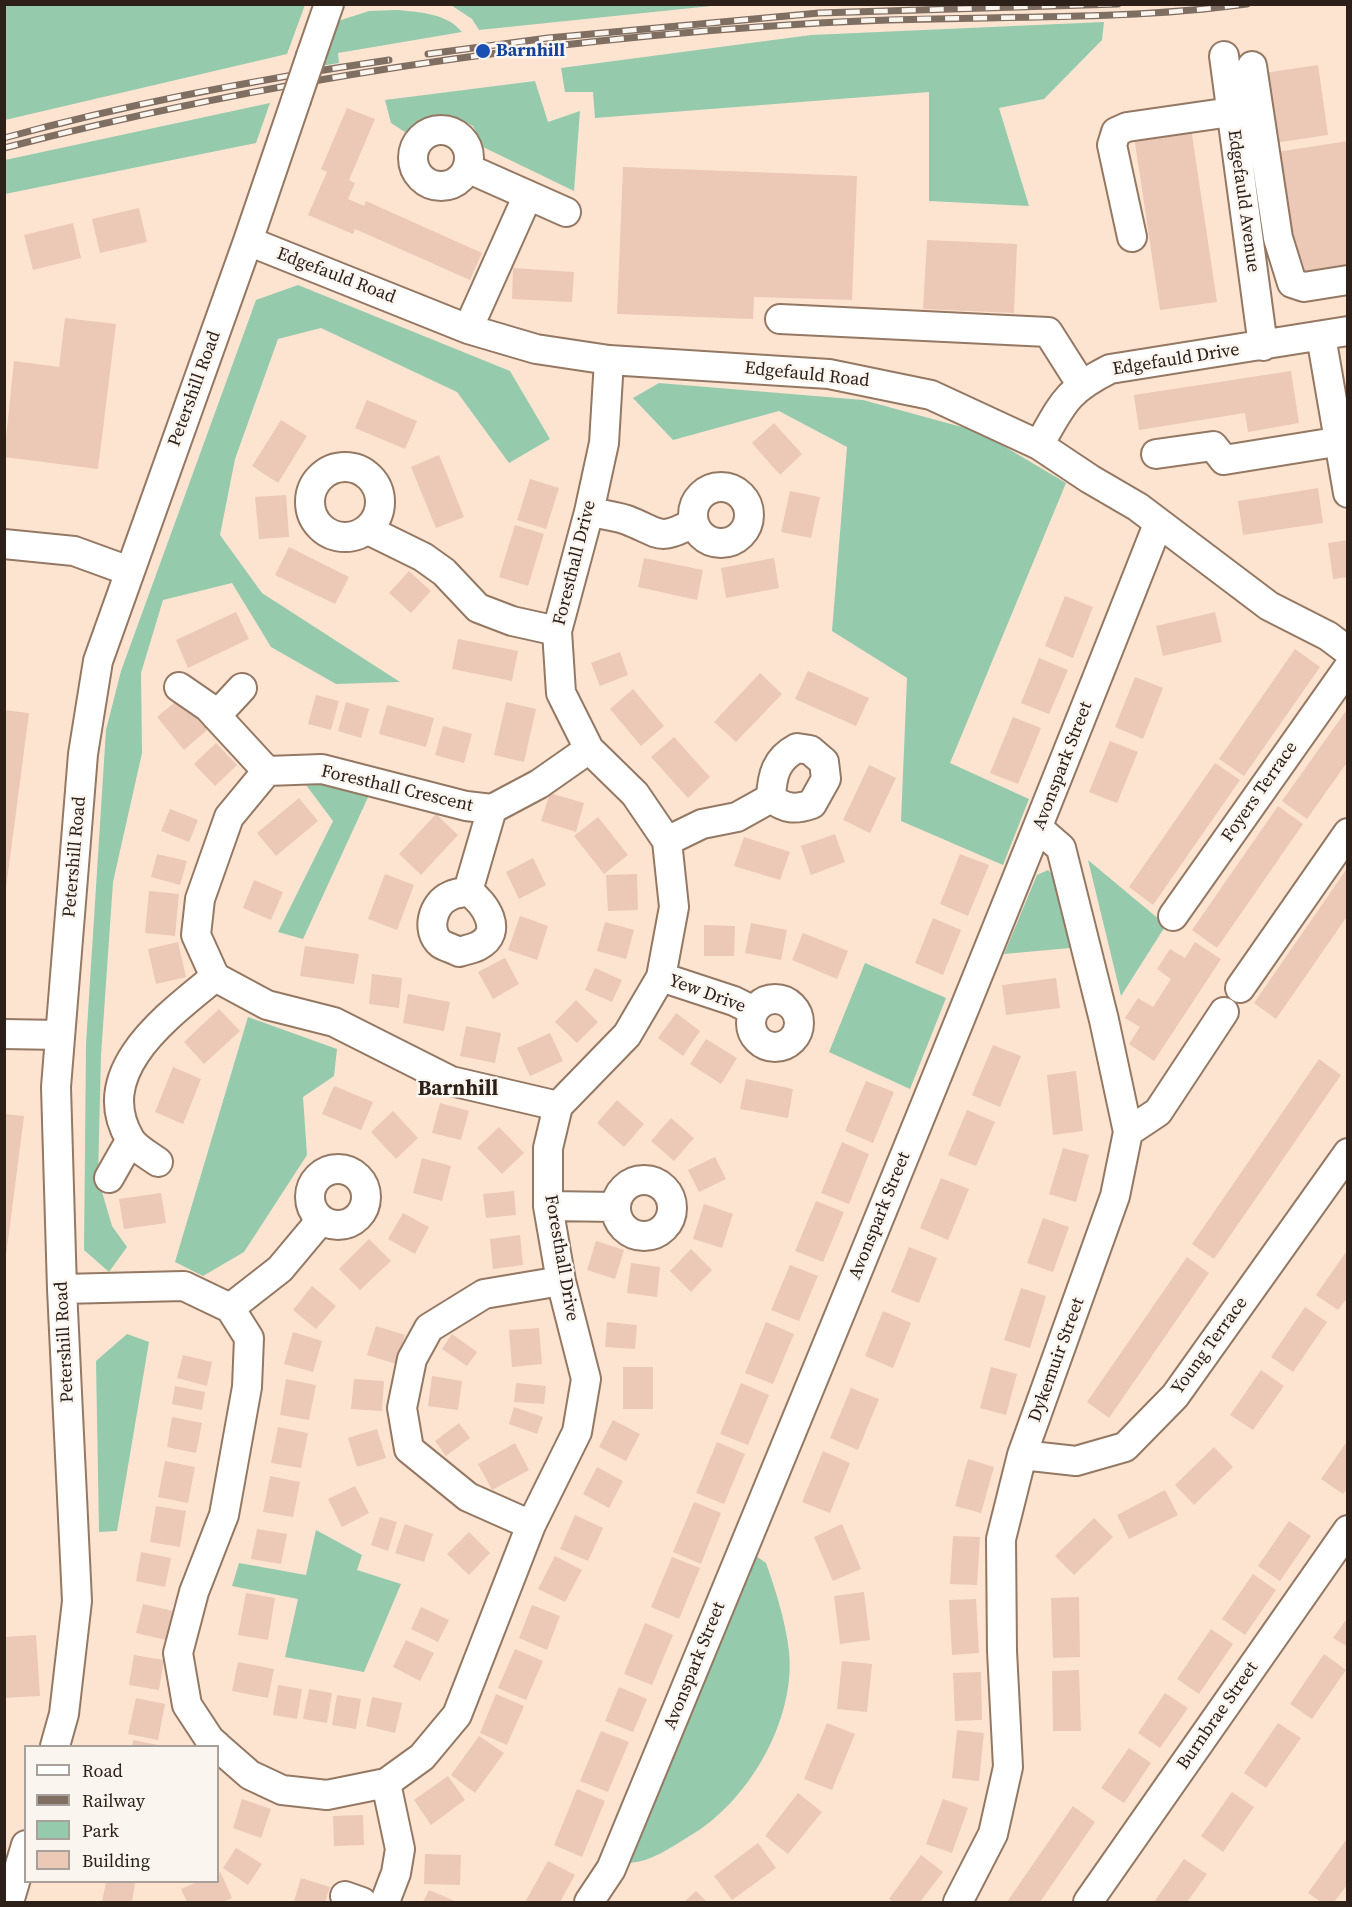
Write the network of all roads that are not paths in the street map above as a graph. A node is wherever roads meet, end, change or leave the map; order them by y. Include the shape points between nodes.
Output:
1 (329, 4) edge
2 (1231, 112) junction
3 (467, 168) dead end
4 (528, 195) junction
5 (566, 212) dead end
6 (1132, 237) dead end
7 (1278, 238) junction
8 (248, 242) junction
9 (1249, 243) junction
10 (1347, 280) edge
11 (780, 319) dead end
12 (468, 329) junction
13 (1334, 334) edge
14 (1263, 346) junction
15 (609, 360) junction
16 (1081, 384) junction
17 (1343, 440) edge
18 (1040, 445) junction
19 (1156, 454) dead end
20 (1347, 493) edge
21 (589, 512) junction
22 (693, 523) dead end
23 (1158, 524) junction
24 (368, 530) dead end
25 (4, 544) edge
26 (129, 571) junction
27 (557, 631) junction
28 (1341, 642) edge
29 (1347, 668) edge
30 (179, 687) dead end
31 (242, 688) dead end
32 (216, 716) junction
33 (589, 749) junction
34 (267, 771) junction
35 (771, 798) dead end
36 (492, 809) junction
37 (1038, 828) junction
38 (1347, 832) edge
39 (667, 841) junction
40 (468, 891) dead end
41 (1173, 916) dead end
42 (215, 977) junction
43 (661, 977) junction
44 (1240, 988) dead end
45 (754, 1011) dead end
46 (1224, 1012) dead end
47 (4, 1034) edge
48 (60, 1035) junction
49 (558, 1106) junction
50 (1128, 1132) junction
51 (130, 1141) junction
52 (1347, 1153) edge
53 (158, 1162) dead end
54 (109, 1178) dead end
55 (548, 1206) junction
56 (616, 1207) dead end
57 (321, 1220) dead end
58 (561, 1281) junction
59 (62, 1289) junction
60 (230, 1308) junction
61 (1022, 1455) junction
62 (531, 1524) junction
63 (1347, 1530) edge
64 (55, 1745) edge
65 (212, 1745) edge
66 (219, 1751) edge
67 (386, 1783) junction
68 (24, 1852) edge
69 (9, 1902) edge
70 (385, 1902) edge
71 (589, 1902) edge
72 (958, 1902) edge
73 (1088, 1902) edge

1 - 8 street, Petershill Road, bridge
2 - 6 street via 1127,127 1116,132 1112,145
2 - 7 street, Edgefauld Avenue via 1244,64
2 - 9 street, Edgefauld Avenue
3 - 4 street
4 - 5 street
4 - 12 street
7 - 9 street
7 - 10 street via 1287,269 1297,286
8 - 12 street, Edgefauld Road
8 - 26 street, Petershill Road
9 - 14 street, Edgefauld Avenue
11 - 16 street via 1048,332
12 - 15 street, Edgefauld Road via 536,349
13 - 14 street, Edgefauld Drive
13 - 17 street
14 - 16 street, Edgefauld Drive via 1110,369
15 - 18 street, Edgefauld Road via 829,374 874,381 931,395
15 - 21 street, Foresthall Drive via 604,443
16 - 18 street, Edgefauld Drive via 1064,401
17 - 19 street via 1224,460 1213,446
17 - 20 street
18 - 23 street, Edgefauld Road
21 - 22 street via 626,519 653,533 668,535
21 - 27 street, Foresthall Drive
23 - 28 street, Edgefauld Road via 1269,606
23 - 37 street, Avonspark Street
24 - 27 street via 423,557 444,572 478,608
25 - 26 street via 74,551
26 - 48 street, Petershill Road via 99,661 83,754
27 - 33 street, Foresthall Drive via 561,693
29 - 41 street, Foyers Terrace
30 - 32 street
31 - 32 street
32 - 34 street
33 - 36 street, Foresthall Crescent via 539,784
33 - 39 street, Foresthall Drive via 635,794
34 - 36 street, Foresthall Crescent via 322,770
34 - 42 street via 229,817 200,899 196,935
35 - 39 street via 737,817 702,824
36 - 40 street, Foresthall Crescent
37 - 50 street, Dykemuir Street via 1061,848
37 - 71 street, Avonspark Street via 611,1869
38 - 44 street
39 - 43 street, Foresthall Drive via 674,907
42 - 49 street via 267,1005 334,1022 451,1081
42 - 51 street via 159,1024 128,1064 117,1105
43 - 45 street, Yew Drive
43 - 49 street, Foresthall Drive via 627,1035
46 - 50 street via 1158,1112
47 - 48 street
48 - 59 street, Petershill Road via 56,1087
49 - 55 street, Foresthall Drive via 548,1148
50 - 61 street, Dykemuir Street via 1115,1197
51 - 53 street
51 - 54 street
52 - 61 street, Young Terrace via 1175,1396 1125,1447 1076,1461
55 - 56 street
55 - 58 street, Foresthall Drive
57 - 60 street via 280,1269
58 - 62 street, Foresthall Drive via 586,1379 577,1432
58 - 62 street via 484,1294 429,1328 412,1359 402,1408 410,1449 468,1497
59 - 60 street via 184,1286
59 - 64 street, Petershill Road via 77,1601 64,1713
60 - 65 street, Foresthall Drive via 249,1338 247,1387 224,1515 194,1592 178,1653 188,1706
61 - 72 street, Dykemuir Street via 1001,1539 1008,1767 993,1834
62 - 67 street, Foresthall Drive via 457,1714 422,1757
63 - 73 street, Burnbrae Street
66 - 67 street, Foresthall Drive via 250,1775 282,1790 327,1795
67 - 70 street via 400,1849
68 - 69 street

